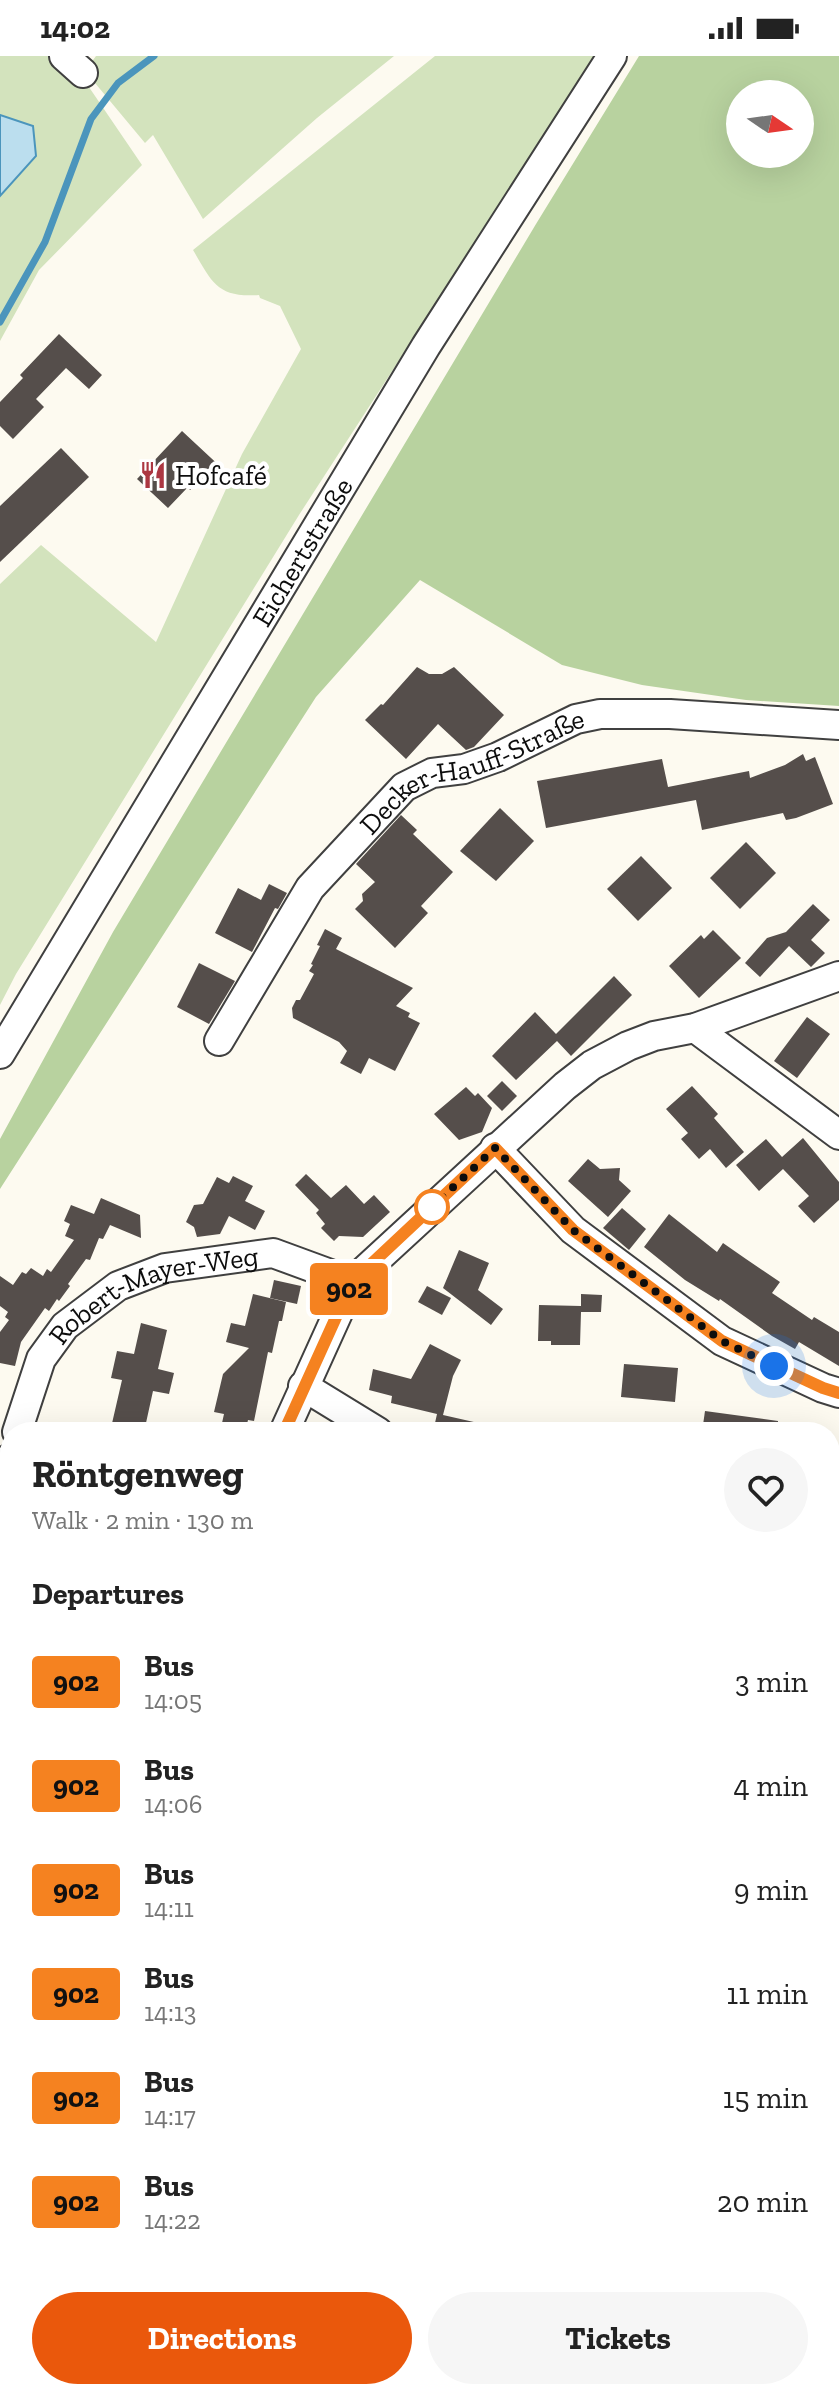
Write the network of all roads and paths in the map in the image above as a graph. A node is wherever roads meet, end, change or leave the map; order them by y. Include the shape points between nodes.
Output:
1 (612, 56) edge
2 (839, 725) edge
3 (839, 976) edge
4 (695, 1028) junction
5 (219, 1041) dead end
6 (0, 1054) edge
7 (839, 1135) edge
8 (495, 1148) junction
9 (352, 1282) junction
10 (303, 1386) junction
11 (839, 1393) edge
12 (20, 1422) edge
13 (288, 1422) edge
14 (362, 1422) edge

1 - 6 street, Eichertstraße via 426,346
2 - 5 street, Decker-Hauff-Straße via 600,714 576,719 498,757 432,773 404,787 310,888
3 - 4 street
4 - 7 street
4 - 8 street via 654,1036 592,1065
8 - 9 street
8 - 11 street via 573,1230 722,1341
9 - 10 street
9 - 12 street, Robert-Mayer-Weg via 273,1253 165,1268 118,1286 65,1326 41,1359
10 - 13 street
10 - 14 street

